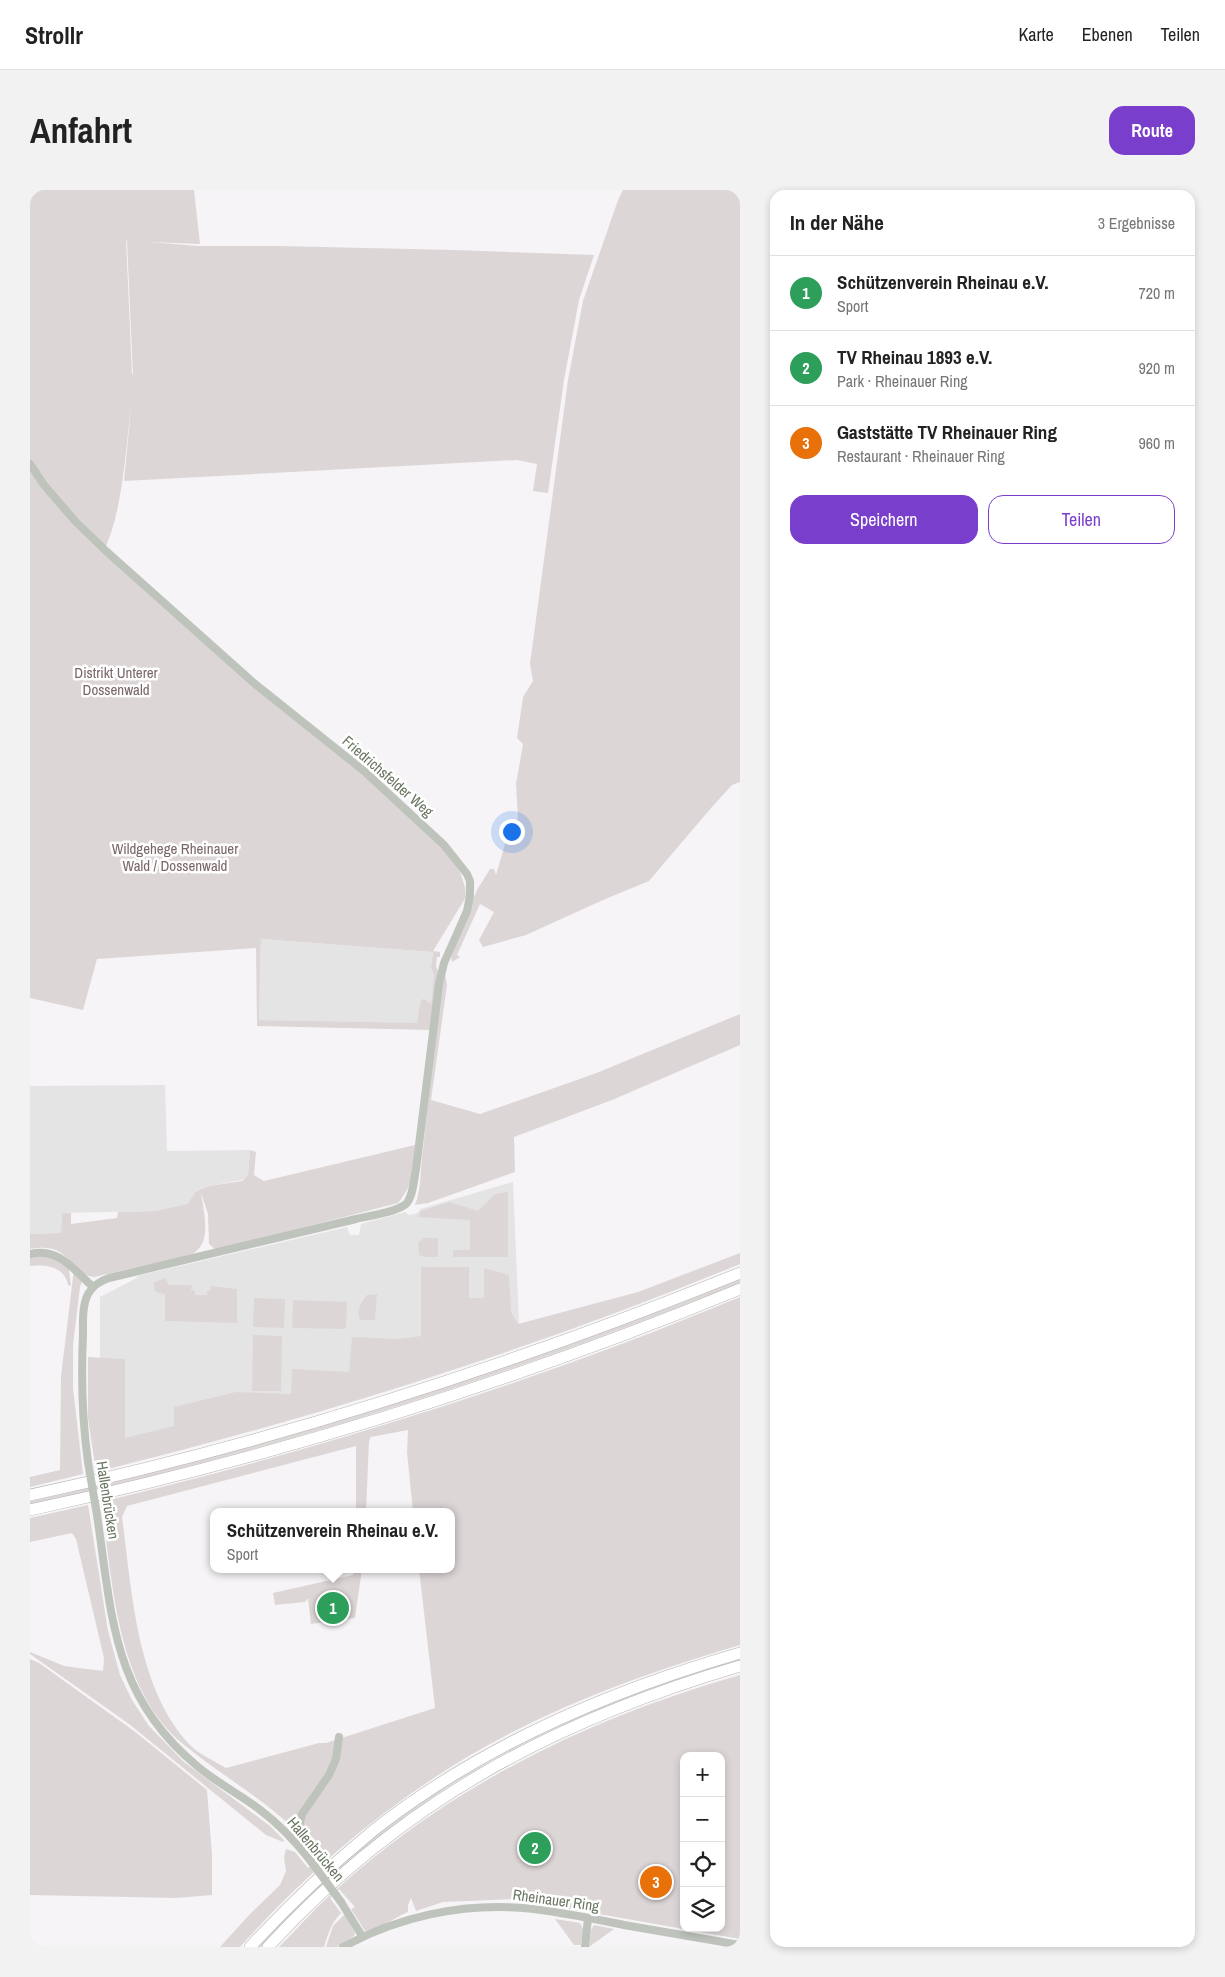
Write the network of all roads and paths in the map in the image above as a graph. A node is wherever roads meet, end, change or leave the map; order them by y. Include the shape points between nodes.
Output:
1 (30, 464) edge
2 (30, 1254) edge
3 (740, 1273) edge
4 (93, 1287) junction
5 (740, 1289) edge
6 (30, 1495) edge
7 (30, 1510) edge
8 (740, 1653) edge
9 (740, 1666) edge
10 (339, 1737) dead end
11 (293, 1839) junction
12 (588, 1918) junction
13 (362, 1936) junction
14 (740, 1945) edge
15 (250, 1947) edge
16 (268, 1947) edge
17 (343, 1947) edge
18 (585, 1947) edge

1 - 4 street, Friedrichsfelder Weg via 75,521 106,551 255,684 364,771 444,845 470,881 467,911 441,976 416,1169 406,1204 109,1278
2 - 4 street via 46,1252 64,1259
3 - 6 highway via 518,1357 386,1400 229,1446
4 - 11 street, Hallenbrücken, bridge via 85,1303 81,1404 121,1655 139,1698 170,1741 197,1766 259,1809
5 - 7 highway via 558,1358 385,1416 179,1474
8 - 15 highway via 599,1702 515,1740 462,1770 361,1841 300,1895
9 - 16 highway via 580,1723 474,1777 405,1823 360,1859
10 - 11 street via 336,1759 329,1775 302,1814
11 - 13 street, Hallenbrücken, bridge via 342,1902
12 - 13 street, Rheinauer Ring via 522,1908 473,1908 406,1920
12 - 14 street, Rheinauer Ring
12 - 18 street
13 - 17 street, Rheinauer Ring

